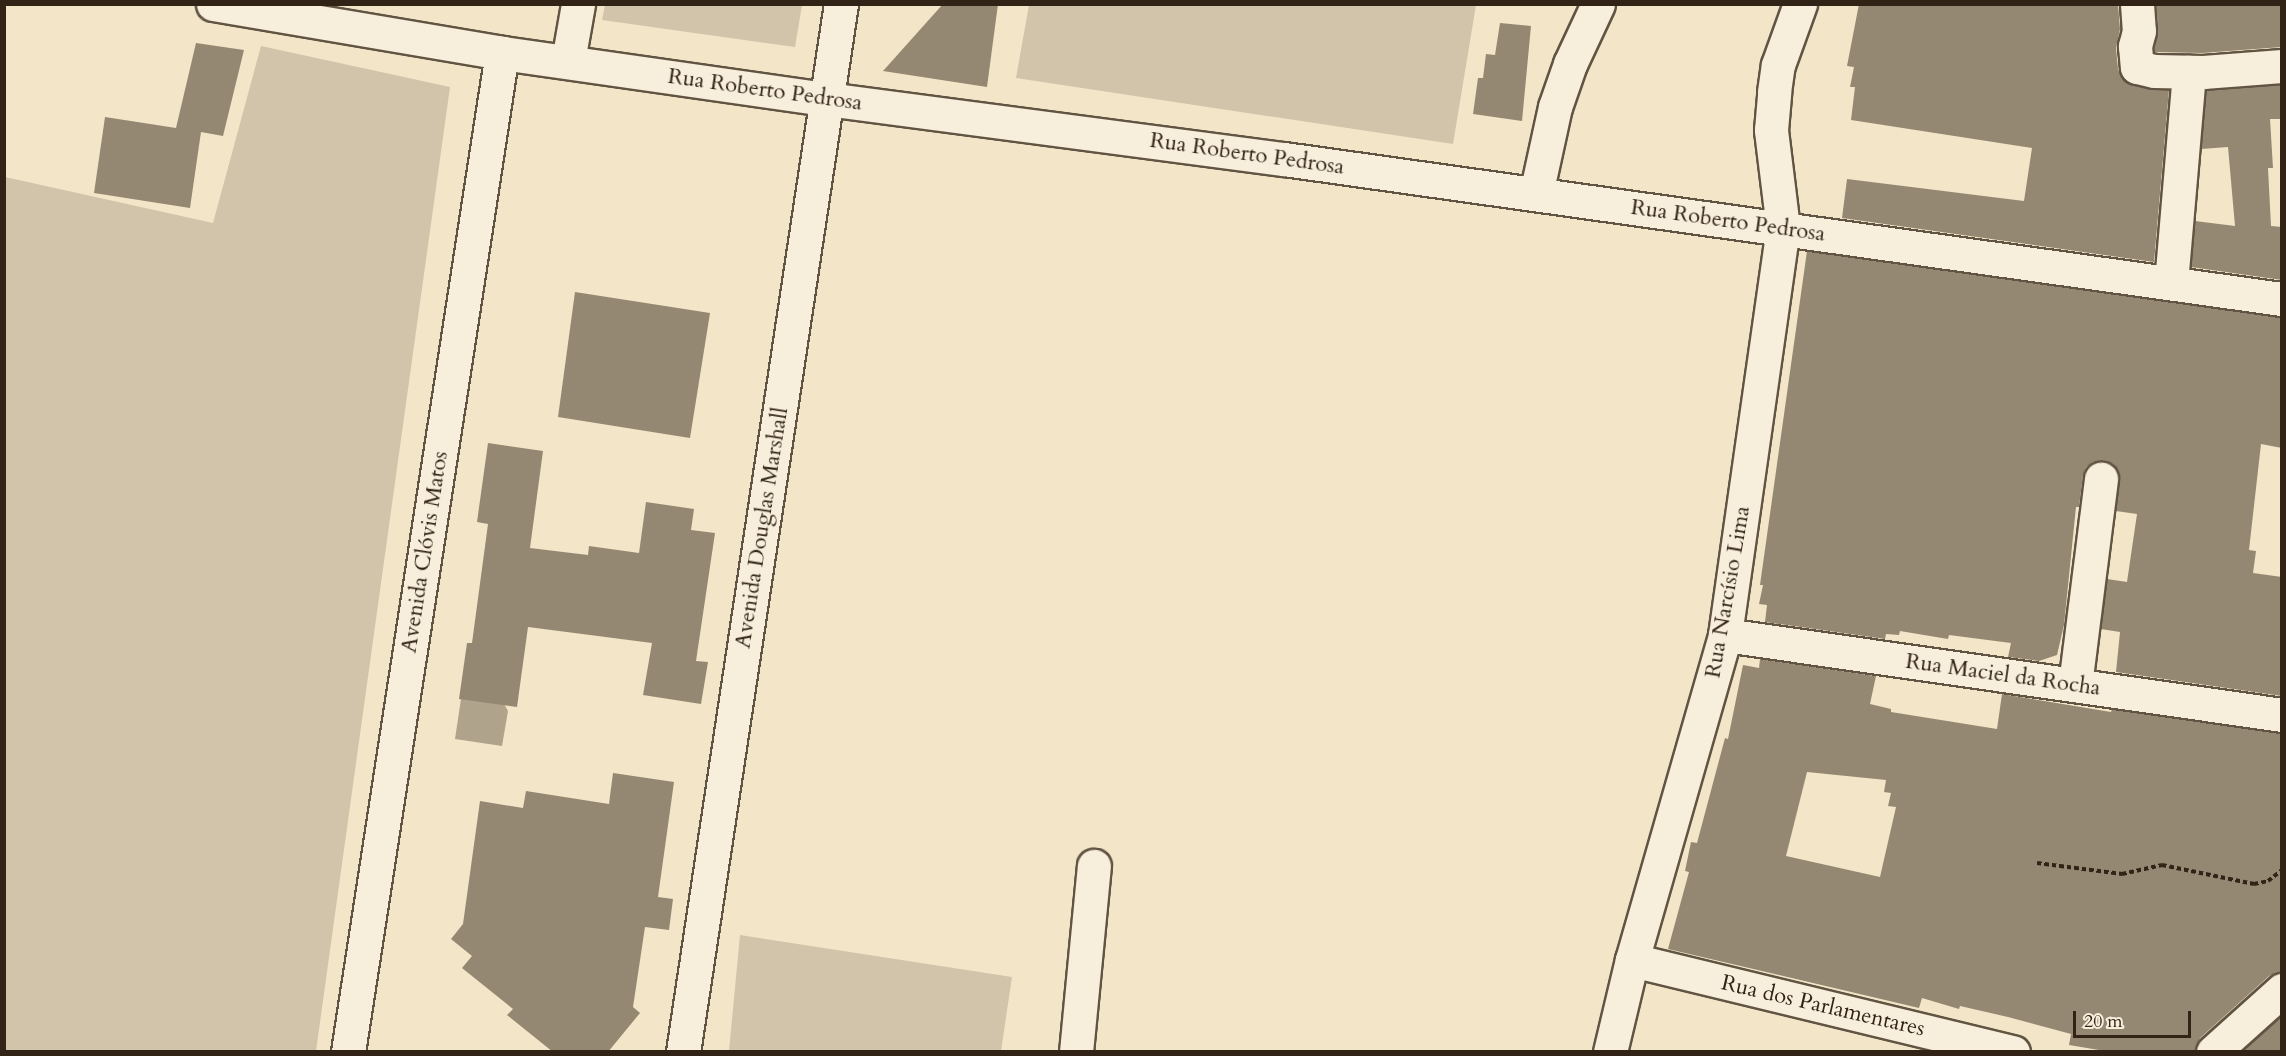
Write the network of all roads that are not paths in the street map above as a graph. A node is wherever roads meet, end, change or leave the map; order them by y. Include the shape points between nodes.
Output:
1 (213, 4) edge
2 (578, 4) edge
3 (841, 4) edge
4 (1598, 4) edge
5 (1800, 4) edge
6 (2137, 4) edge
7 (315, 13) edge
8 (502, 52) junction
9 (568, 61) junction
10 (2282, 66) edge
11 (2189, 72) junction
12 (827, 99) junction
13 (1536, 194) junction
14 (1783, 228) junction
15 (2171, 283) junction
16 (2282, 299) edge
17 (2101, 479) dead end
18 (1725, 634) junction
19 (2075, 685) junction
20 (2282, 715) edge
21 (1094, 866) dead end
22 (1632, 960) junction
23 (2282, 990) edge
24 (348, 1052) edge
25 (683, 1052) edge
26 (1076, 1052) edge
27 (1610, 1052) edge
28 (2013, 1052) edge
29 (2213, 1052) edge

1 - 7 street, Rua Roberto Pedrosa
2 - 9 street
3 - 12 street, Avenida Douglas Marshall
4 - 13 street via 1555,106
5 - 14 street, Rua Narcísio Lima via 1778,65 1773,102 1771,130
6 - 11 street via 2137,67
7 - 8 street, Rua Roberto Pedrosa
8 - 9 street, Rua Roberto Pedrosa
8 - 24 street, Avenida Clóvis Matos
9 - 12 street, Rua Roberto Pedrosa
10 - 11 street
11 - 15 street
12 - 13 street, Rua Roberto Pedrosa
12 - 25 street, Avenida Douglas Marshall
13 - 14 street, Rua Roberto Pedrosa
14 - 15 street, Rua Roberto Pedrosa
14 - 18 street, Rua Narcísio Lima
15 - 16 street, Rua Roberto Pedrosa
17 - 19 street
18 - 19 street, Rua Maciel da Rocha
18 - 22 street, Rua Narcísio Lima
19 - 20 street, Rua Maciel da Rocha
21 - 26 street
22 - 27 street, Rua Narcísio Lima
22 - 28 street, Rua dos Parlamentares
23 - 29 street

